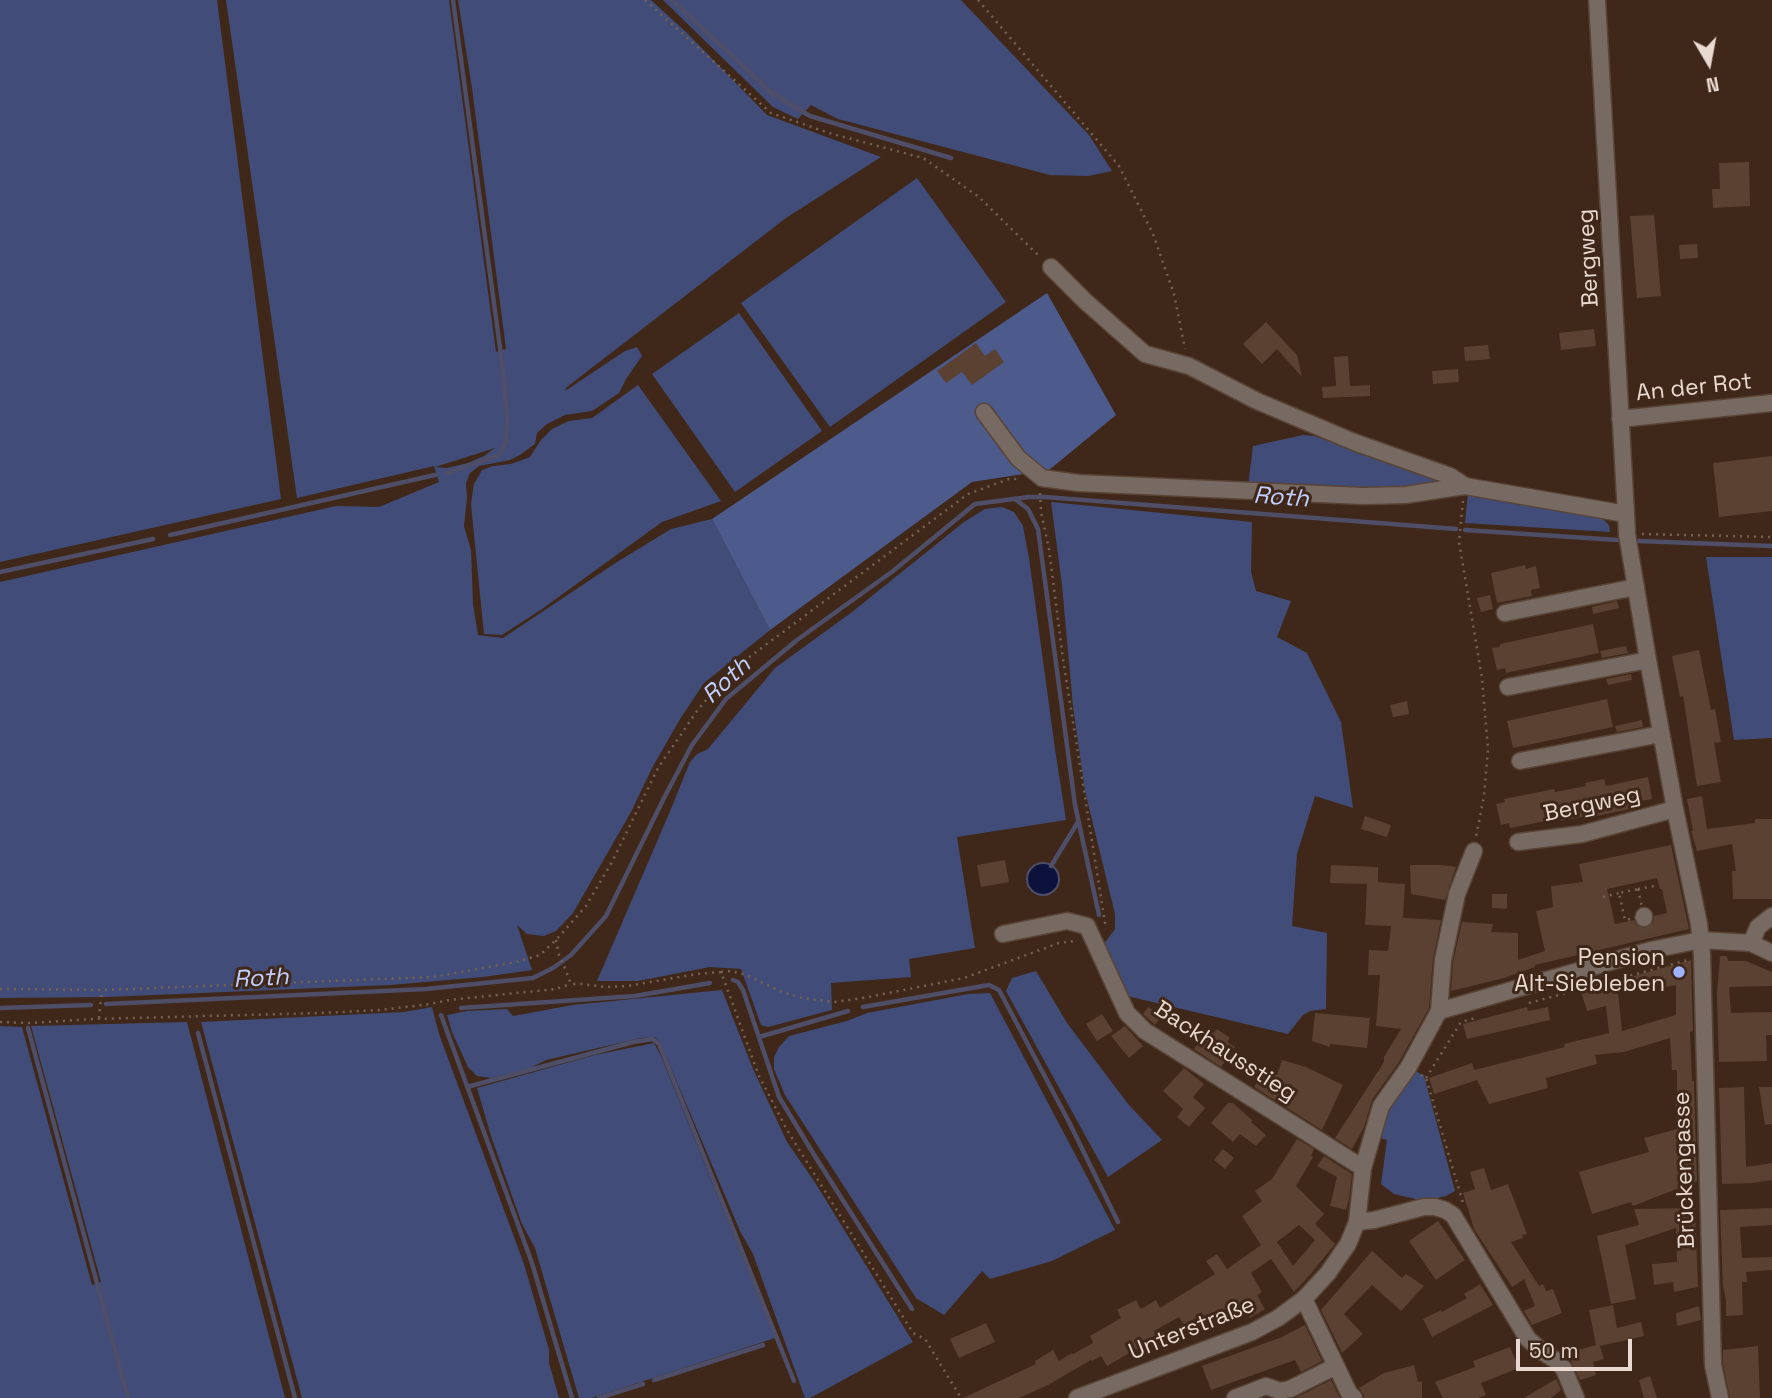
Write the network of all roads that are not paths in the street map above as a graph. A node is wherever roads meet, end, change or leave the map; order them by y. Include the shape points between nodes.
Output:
1 (1597, 0) edge
2 (1051, 267) road end
3 (1772, 403) edge
4 (984, 412) dead end
5 (1620, 419) junction
6 (1465, 486) junction
7 (1626, 514) junction
8 (1636, 587) junction
9 (1506, 613) dead end
10 (1647, 660) junction
11 (1508, 687) dead end
12 (1661, 734) junction
13 (1520, 761) dead end
14 (1675, 809) junction
15 (1518, 842) dead end
16 (1474, 851) road end
17 (1772, 916) edge
18 (1003, 934) dead end
19 (1751, 943) junction
20 (1701, 948) junction
21 (1772, 953) edge
22 (1439, 1011) junction
23 (1363, 1168) junction
24 (1357, 1222) junction
25 (1304, 1299) junction
26 (1336, 1366) junction
27 (1077, 1398) edge
28 (1236, 1398) edge
29 (1354, 1398) edge
30 (1576, 1398) edge
31 (1720, 1398) edge

1 - 5 street, Bergweg
2 - 6 street via 1145,354 1189,366 1269,406 1450,476
3 - 5 street, An der Rot
4 - 6 street via 1041,484 1363,496
5 - 7 street, Bergweg
6 - 7 street
7 - 8 street, Bergweg
8 - 9 street
8 - 10 street, Bergweg
10 - 11 street
10 - 12 street, Bergweg
12 - 13 street
12 - 14 street, Bergweg
14 - 15 street, Bergweg via 1583,834
14 - 20 street, Bergweg
16 - 22 street via 1457,894 1443,960
17 - 19 street via 1758,928
18 - 23 street, Backhausstieg via 1067,921 1087,926 1127,1013 1145,1031
19 - 20 street
19 - 21 street
20 - 22 street via 1651,950
20 - 31 street, Brückengasse via 1713,1365
22 - 23 street, Unterstraße via 1381,1107
23 - 24 street, Unterstraße
24 - 25 street, Unterstraße via 1335,1264
24 - 30 street via 1424,1207 1453,1215 1528,1339 1564,1370
25 - 26 street
25 - 27 street, Unterstraße via 1252,1332
26 - 28 street via 1290,1389 1266,1386
26 - 29 street

